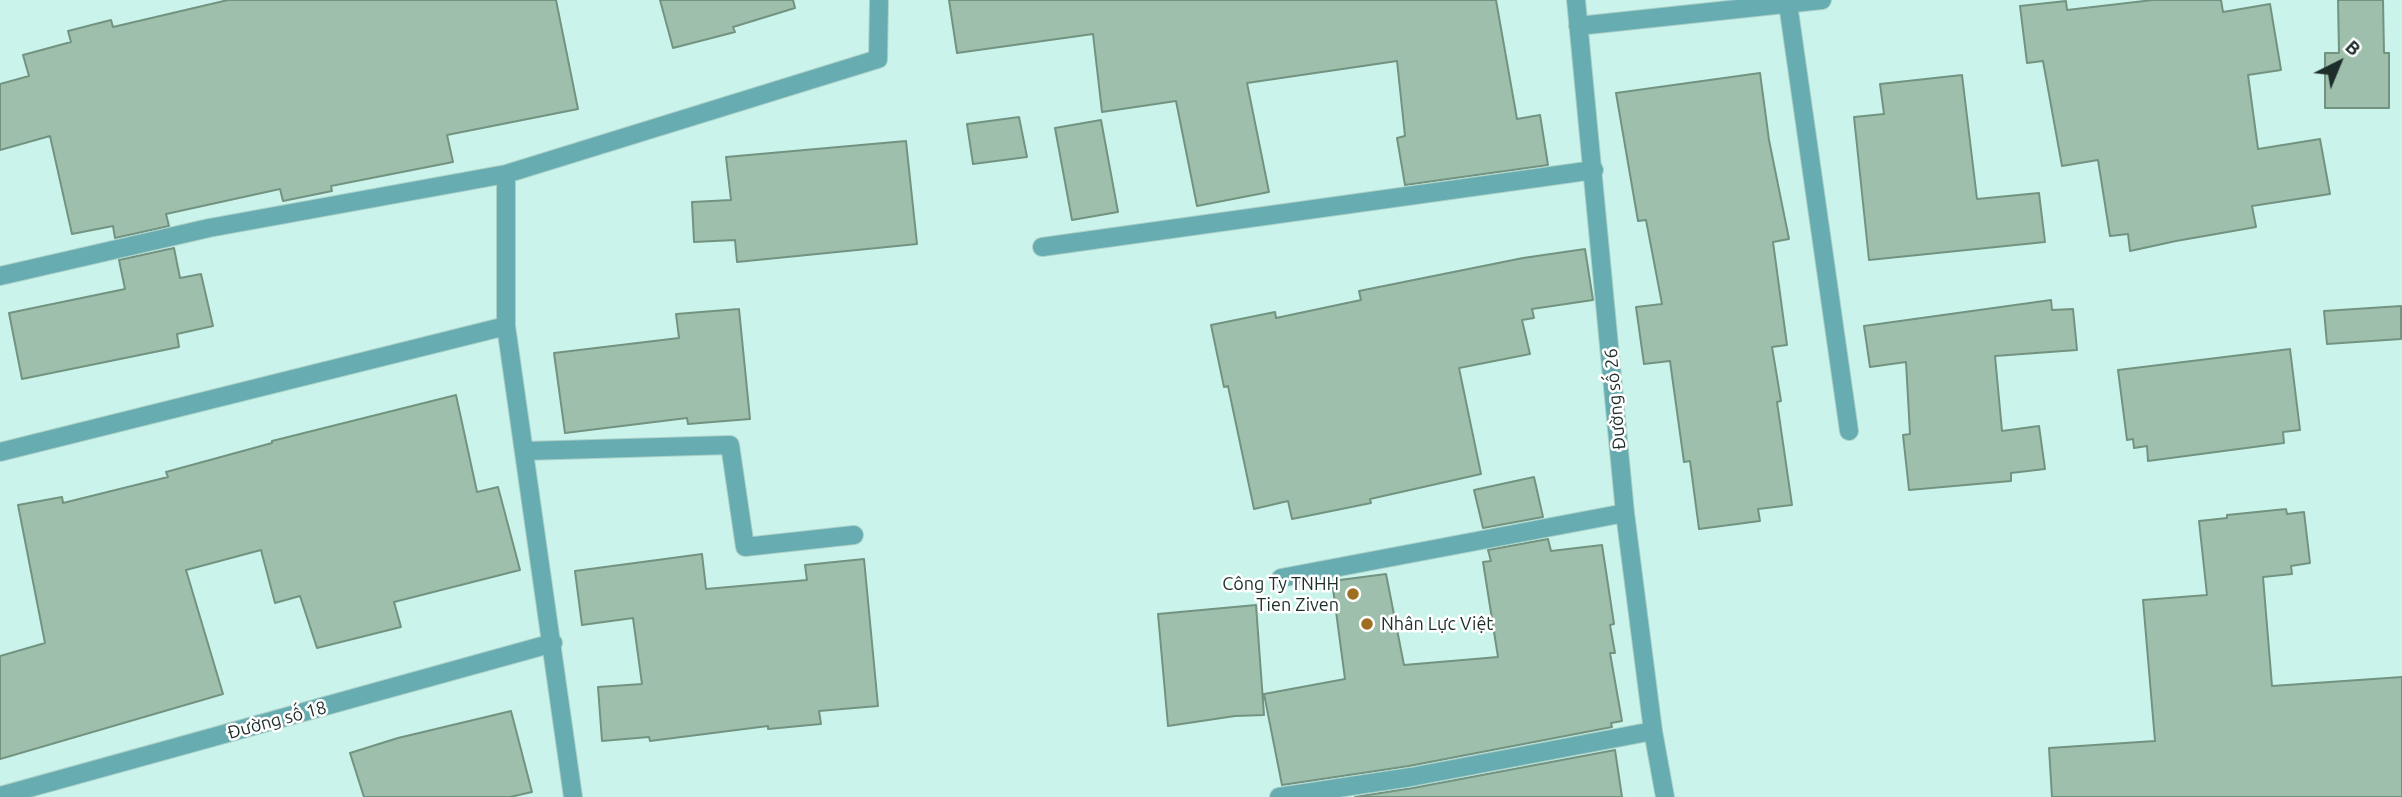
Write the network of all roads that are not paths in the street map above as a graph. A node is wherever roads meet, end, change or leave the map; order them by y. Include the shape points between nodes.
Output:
1 (879, 0) edge
2 (1576, 0) edge
3 (1822, 0) edge
4 (1788, 4) junction
5 (1578, 26) junction
6 (1594, 170) junction
7 (506, 174) junction
8 (1042, 247) dead end
9 (0, 276) edge
10 (506, 326) junction
11 (1849, 431) dead end
12 (525, 451) junction
13 (0, 452) edge
14 (1625, 513) junction
15 (853, 535) dead end
16 (1281, 578) dead end
17 (553, 643) junction
18 (1653, 731) junction
19 (0, 796) edge
20 (573, 797) edge
21 (1279, 797) edge
22 (1665, 797) edge

1 - 7 street via 878,59
2 - 5 street, Đường số 26
3 - 4 street
4 - 5 street
4 - 11 street
5 - 6 street, Đường số 26
6 - 8 street
6 - 14 street, Đường số 26
7 - 9 street via 209,228
7 - 10 street
10 - 12 street
10 - 13 street
12 - 15 street via 730,445 745,547
12 - 17 street
14 - 16 street
14 - 18 street, Đường số 26
17 - 19 street, Đường số 18
17 - 20 street
18 - 21 street
18 - 22 street, Đường số 26

